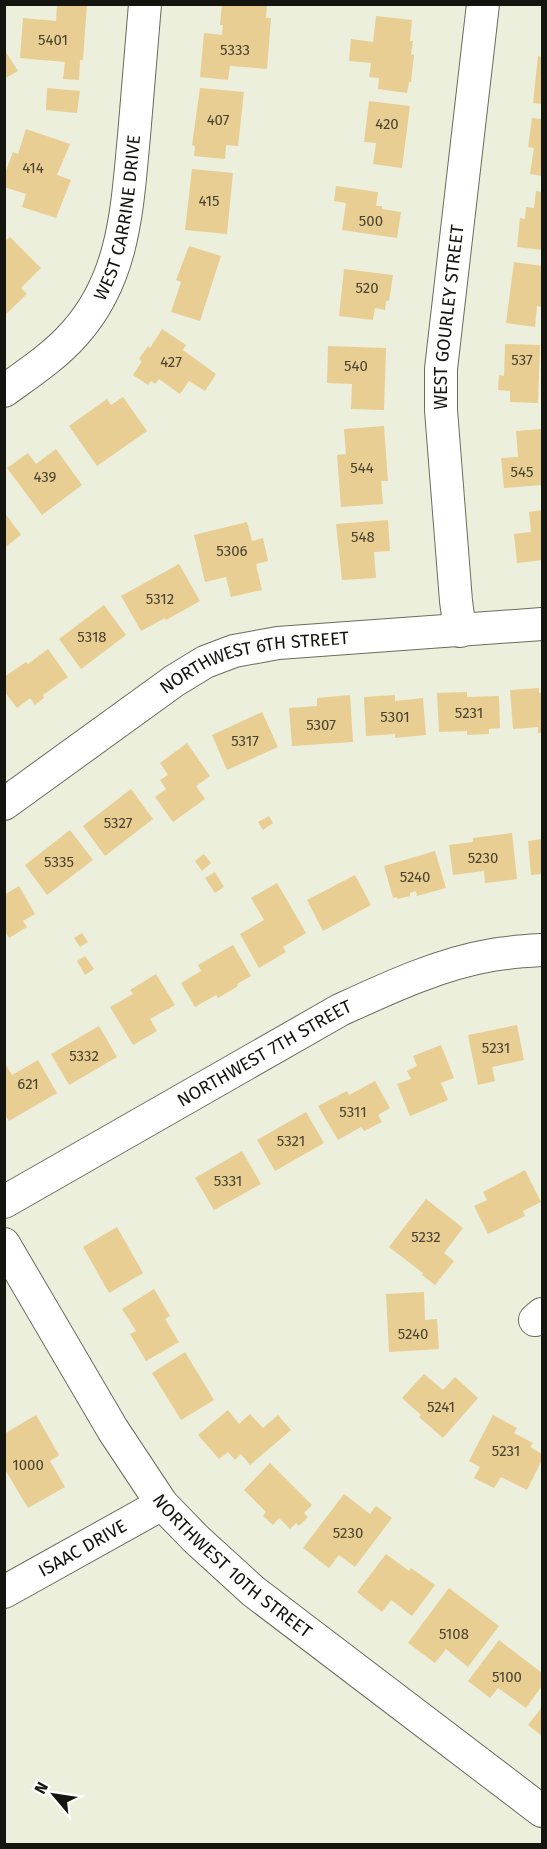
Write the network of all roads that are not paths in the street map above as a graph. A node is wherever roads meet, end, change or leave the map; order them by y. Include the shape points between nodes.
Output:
1 (145, 4) edge
2 (483, 4) edge
3 (4, 391) edge
4 (543, 624) edge
5 (460, 631) junction
6 (4, 804) edge
7 (543, 950) edge
8 (4, 1202) edge
9 (4, 1244) edge
10 (162, 1504) junction
11 (4, 1592) edge
12 (543, 1811) edge

1 - 3 street, WEST CARRINE DRIVE via 126,218 117,259 99,300 76,333 47,361
2 - 5 street, WEST GOURLEY STREET via 441,369 441,422
4 - 5 street, NORTHWEST 6TH STREET
5 - 6 street, NORTHWEST 6TH STREET via 278,643 234,651 205,662
7 - 8 street, NORTHWEST 7TH STREET via 491,955 436,969 340,1010
9 - 10 street, NORTHWEST 10TH STREET via 112,1430
10 - 11 street, ISAAC DRIVE
10 - 12 street, NORTHWEST 10TH STREET via 253,1591

